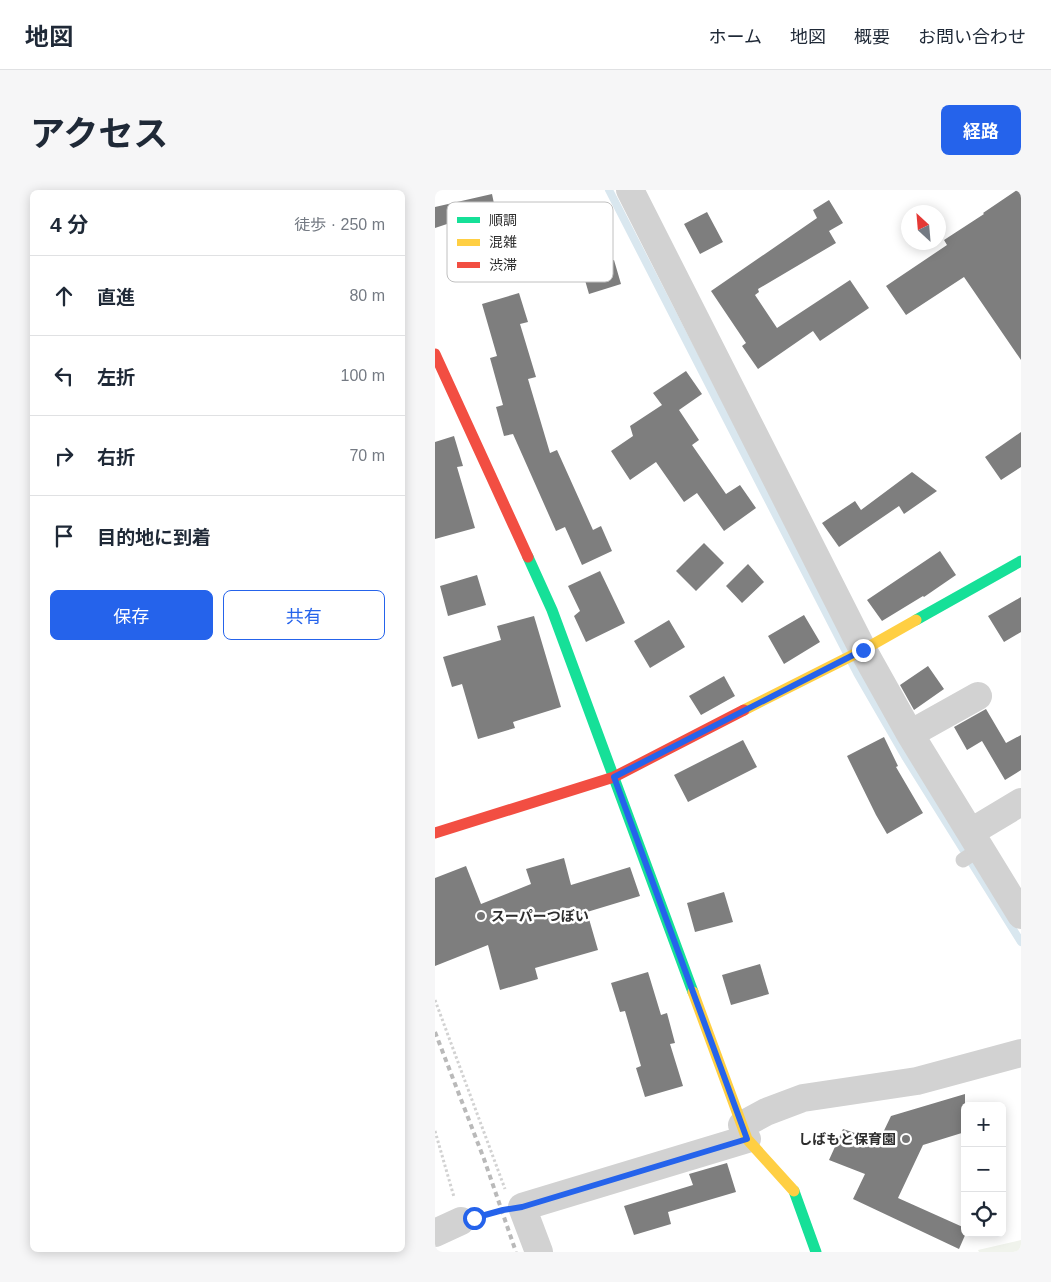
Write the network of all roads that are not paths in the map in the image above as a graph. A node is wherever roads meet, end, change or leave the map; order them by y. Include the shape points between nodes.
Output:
1 (629, 190) edge
2 (435, 354) edge
3 (1021, 561) edge
4 (858, 652) junction
5 (978, 696) dead end
6 (910, 734) junction
7 (614, 777) junction
8 (1021, 802) edge
9 (435, 833) edge
10 (972, 849) junction
11 (1021, 914) edge
12 (1021, 1053) edge
13 (745, 1132) junction
14 (461, 1221) road end
15 (435, 1233) edge
16 (539, 1252) edge
17 (816, 1252) edge

1 - 4 street
2 - 7 street via 552,610
3 - 4 street
4 - 6 street
4 - 7 street
5 - 6 street
6 - 10 street
7 - 9 street
7 - 13 street
8 - 10 street
10 - 11 street
12 - 13 street via 917,1081 803,1098 766,1112
13 - 16 street via 522,1207
13 - 17 street via 794,1190
14 - 15 street

